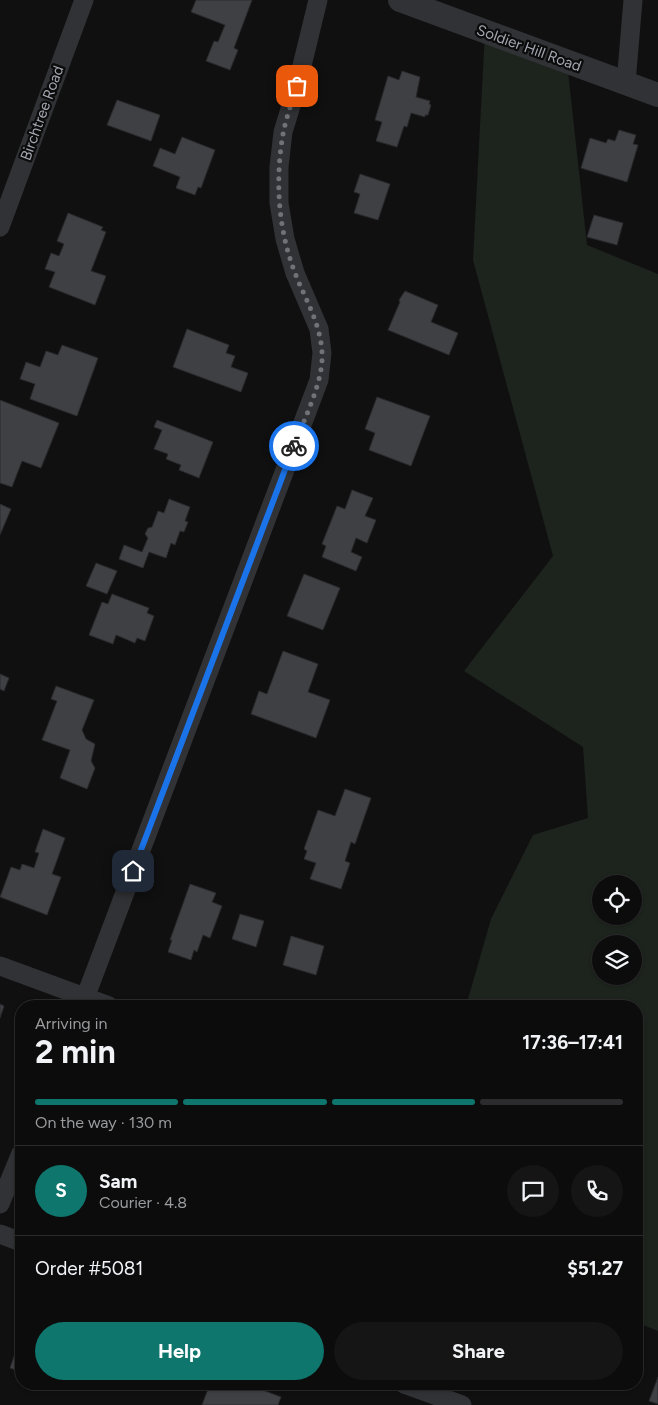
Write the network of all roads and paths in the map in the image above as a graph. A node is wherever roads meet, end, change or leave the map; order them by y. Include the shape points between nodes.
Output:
1 (84, 0) edge
2 (318, 0) edge
3 (400, 0) edge
4 (633, 0) edge
5 (626, 83) junction
6 (658, 95) edge
7 (0, 227) edge
8 (0, 966) edge
9 (78, 1000) edge
10 (84, 1000) edge
11 (15, 1168) edge
12 (0, 1204) edge
13 (0, 1234) edge
14 (15, 1240) edge
15 (421, 1390) edge
16 (462, 1405) edge

1 - 7 street, Birchtree Road
2 - 10 street via 283,132 279,167 285,239 295,273 319,329 322,354 319,380
3 - 5 street, Soldier Hill Road
4 - 5 street
5 - 6 street, Soldier Hill Road
8 - 9 street
11 - 12 street
13 - 14 street
15 - 16 street

